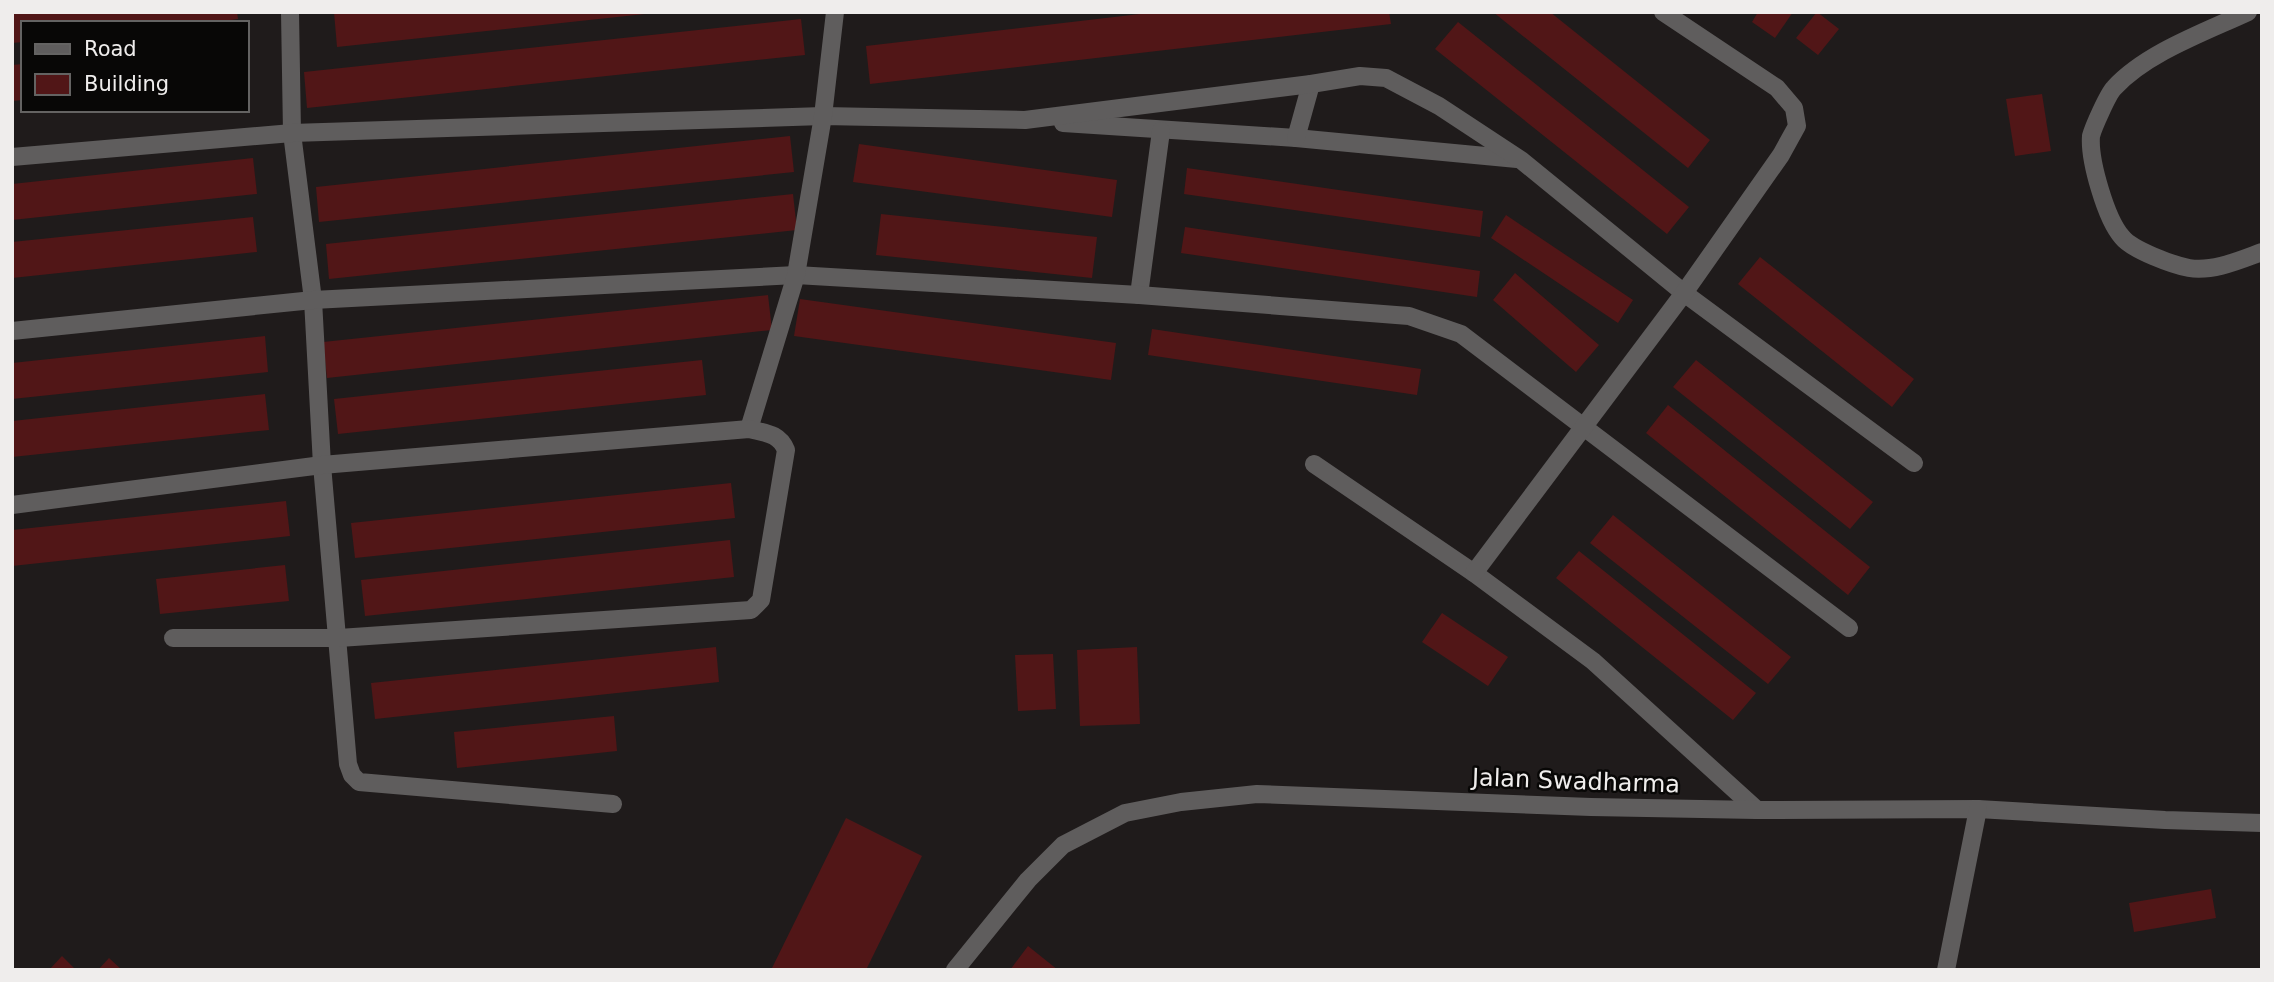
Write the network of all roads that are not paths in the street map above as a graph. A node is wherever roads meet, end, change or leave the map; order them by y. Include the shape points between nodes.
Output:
1 (290, 12) edge
2 (835, 12) edge
3 (1663, 12) edge
4 (2248, 12) edge
5 (1311, 85) junction
6 (823, 116) junction
7 (1025, 120) junction
8 (1161, 131) junction
9 (292, 133) junction
10 (1296, 138) junction
11 (12, 157) edge
12 (1521, 160) junction
13 (2262, 252) edge
14 (796, 275) junction
15 (1684, 293) junction
16 (1139, 295) junction
17 (313, 300) junction
18 (12, 331) edge
19 (1584, 426) junction
20 (749, 429) junction
21 (1913, 463) dead end
22 (1314, 464) dead end
23 (322, 465) junction
24 (12, 505) edge
25 (1474, 573) junction
26 (1849, 628) dead end
27 (173, 638) dead end
28 (339, 638) junction
29 (613, 804) dead end
30 (1978, 809) junction
31 (1757, 810) junction
32 (2262, 823) edge
33 (956, 970) edge
34 (1946, 970) edge

1 - 9 street
2 - 6 street
3 - 15 street via 1777,88 1797,116 1781,155
4 - 13 street via 2158,54 2112,89 2091,135 2105,204 2122,239 2156,258 2192,269 2228,264
5 - 7 street
5 - 10 street
5 - 12 street via 1360,76 1386,78 1439,106
6 - 7 street
6 - 9 street
6 - 14 street
7 - 8 street
8 - 10 street
8 - 16 street
9 - 11 street
9 - 17 street
10 - 12 street
12 - 15 street
14 - 16 street
14 - 17 street
14 - 20 street
15 - 19 street
15 - 21 street
16 - 19 street via 1409,316 1461,334
17 - 18 street
17 - 23 street
19 - 25 street
19 - 26 street
20 - 23 street
20 - 28 street via 775,436 786,450 761,600 751,610
22 - 25 street
23 - 24 street
23 - 28 street
25 - 31 street via 1593,661
27 - 28 street
28 - 29 street via 348,764 359,782
30 - 31 street, Jalan Swadharma
30 - 32 street, Jalan Swadharma
30 - 34 street
31 - 33 street, Jalan Swadharma via 1257,794 1125,813 1063,845 1028,880

